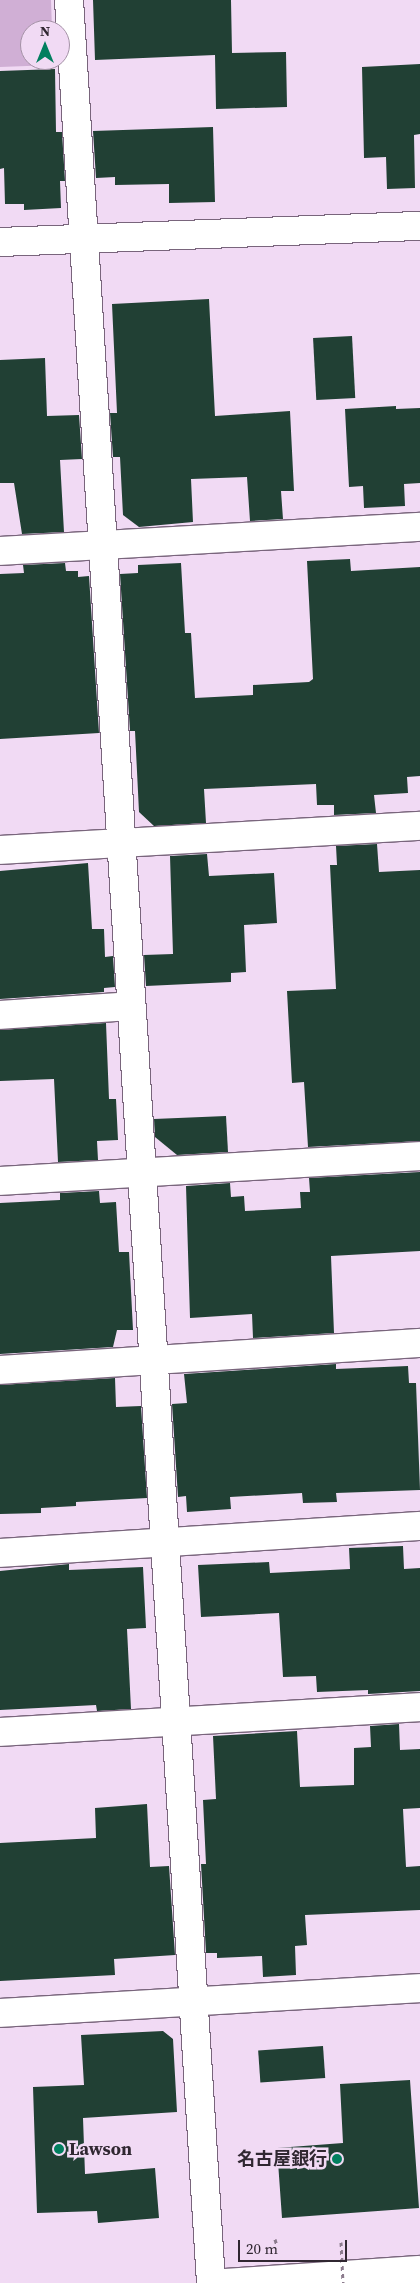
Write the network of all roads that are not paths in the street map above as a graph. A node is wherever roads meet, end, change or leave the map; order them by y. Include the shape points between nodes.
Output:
1 (69, 0) edge
2 (420, 226) edge
3 (83, 238) junction
4 (0, 242) edge
5 (420, 527) edge
6 (102, 546) junction
7 (0, 551) edge
8 (420, 826) edge
9 (120, 843) junction
10 (0, 850) edge
11 (131, 1006) junction
12 (0, 1015) edge
13 (420, 1156) edge
14 (141, 1173) junction
15 (0, 1182) edge
16 (420, 1343) edge
17 (153, 1360) junction
18 (0, 1370) edge
19 (420, 1526) edge
20 (165, 1542) junction
21 (0, 1553) edge
22 (420, 1707) edge
23 (176, 1722) junction
24 (0, 1732) edge
25 (420, 1988) edge
26 (193, 2002) junction
27 (0, 2013) edge
28 (420, 2270) edge
29 (211, 2283) edge
30 (224, 2283) edge

1 - 3 main road
2 - 3 main road
3 - 4 main road
3 - 6 main road
5 - 6 main road
6 - 7 main road
6 - 9 main road
8 - 9 main road
9 - 10 main road
9 - 11 main road
11 - 12 main road
11 - 14 main road
13 - 14 main road
14 - 15 main road
14 - 17 main road
16 - 17 main road
17 - 18 main road
17 - 20 main road
19 - 20 main road
20 - 21 main road
20 - 23 main road
22 - 23 main road
23 - 24 main road
23 - 26 main road
25 - 26 main road
26 - 27 main road
26 - 29 main road
28 - 30 main road

